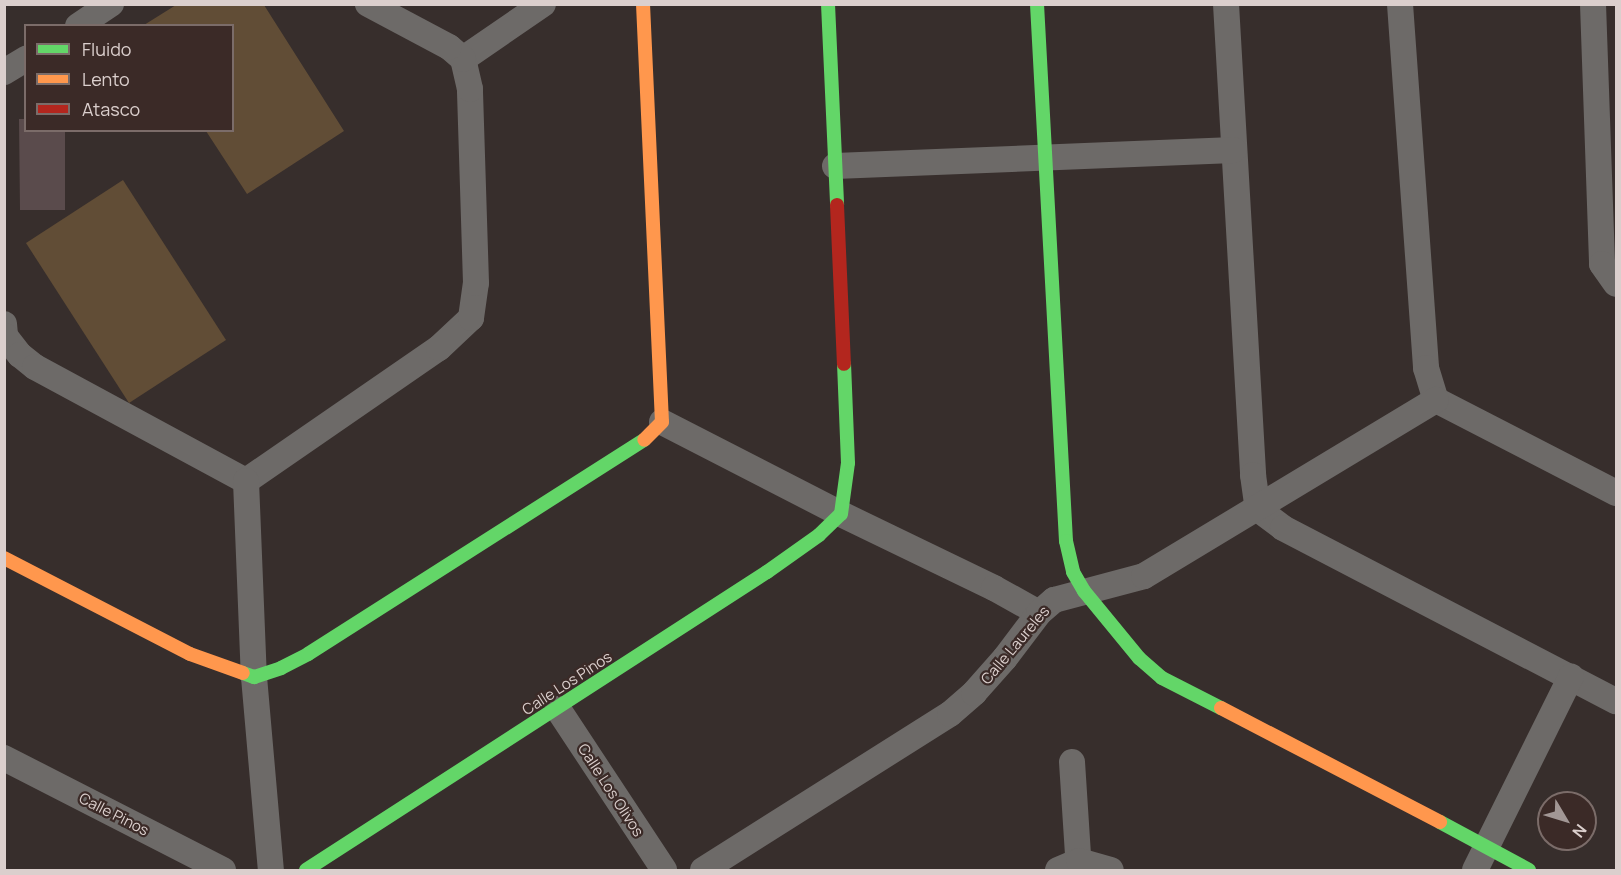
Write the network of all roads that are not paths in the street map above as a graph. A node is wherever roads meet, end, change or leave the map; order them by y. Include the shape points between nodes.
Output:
1 (111, 4) edge
2 (368, 4) edge
3 (543, 4) edge
4 (643, 4) edge
5 (828, 4) edge
6 (1037, 4) edge
7 (1226, 4) edge
8 (1400, 4) edge
9 (1593, 4) edge
10 (81, 24) edge
11 (463, 58) junction
12 (24, 59) edge
13 (4, 72) edge
14 (1234, 150) junction
15 (1045, 157) junction
16 (835, 166) junction
17 (1617, 284) edge
18 (4, 324) edge
19 (1436, 400) junction
20 (662, 422) junction
21 (246, 481) junction
22 (1617, 493) edge
23 (1258, 509) junction
24 (842, 514) junction
25 (4, 558) edge
26 (1084, 591) junction
27 (1039, 612) junction
28 (254, 677) junction
29 (1571, 677) junction
30 (1617, 701) edge
31 (558, 709) junction
32 (4, 758) edge
33 (1072, 762) dead end
34 (1487, 846) junction
35 (1072, 867) edge
36 (223, 870) edge
37 (271, 870) edge
38 (306, 870) edge
39 (664, 870) edge
40 (703, 870) edge
41 (1111, 870) edge
42 (1475, 870) edge
43 (1529, 870) edge

1 - 10 street
2 - 11 street
3 - 11 street
4 - 20 street
5 - 16 street
6 - 15 street
7 - 14 street
8 - 19 street via 1426,368
9 - 17 street via 1602,264
11 - 21 street via 470,89 476,271 471,318 440,348
12 - 13 street
14 - 15 street
14 - 23 street
15 - 16 street
15 - 26 street via 1066,541 1073,572
16 - 24 street via 848,463
18 - 21 street via 5,336 35,367
19 - 22 street
19 - 23 street, Calle Laureles
20 - 24 street
20 - 28 street via 645,439 309,654
21 - 28 street
23 - 26 street, Calle Laureles via 1144,576
23 - 29 street via 1283,528
24 - 27 street
24 - 31 street, Calle Los Pinos via 767,572
25 - 28 street via 190,654
26 - 27 street, Calle Laureles via 1054,600
26 - 34 street via 1139,658 1162,678
27 - 40 street, Calle Laureles via 1005,658 950,714
28 - 37 street
29 - 30 street
29 - 34 street
31 - 38 street, Calle Los Pinos
31 - 39 street, Calle Los Olivos
32 - 36 street, Calle Pinos
33 - 35 street
34 - 42 street
34 - 43 street
35 - 41 street

